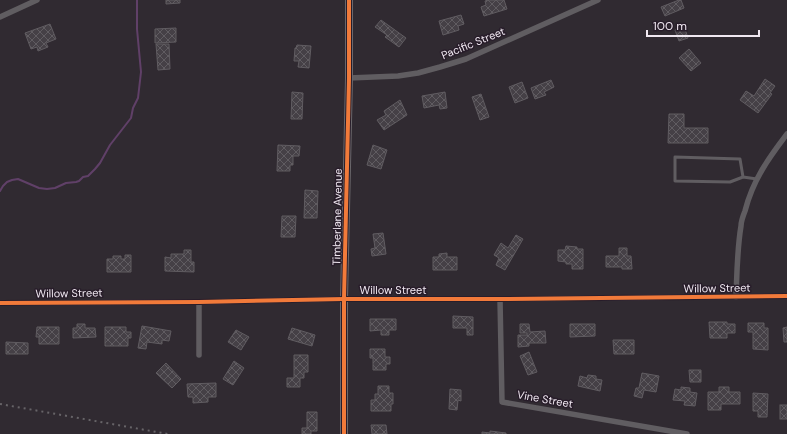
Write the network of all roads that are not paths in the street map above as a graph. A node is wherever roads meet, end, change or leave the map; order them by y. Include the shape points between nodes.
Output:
1 (37, 0) edge
2 (349, 0) edge
3 (598, 0) edge
4 (0, 17) edge
5 (349, 78) junction
6 (787, 134) edge
7 (743, 177) junction
8 (757, 179) junction
9 (787, 296) edge
10 (736, 297) junction
11 (344, 299) junction
12 (500, 299) junction
13 (199, 302) junction
14 (0, 303) edge
15 (199, 355) dead end
16 (344, 434) edge
17 (687, 434) edge

1 - 4 street
2 - 5 street, Timberlane Avenue
3 - 5 street, Pacific Street via 466,59 418,73
5 - 11 street, Timberlane Avenue
6 - 8 street
7 - 7 lane via 730,182 675,181 675,157 740,159
7 - 8 lane
8 - 10 street via 749,195 741,225
9 - 10 street, Willow Street
10 - 12 street, Willow Street
11 - 12 street, Willow Street
11 - 13 street, Willow Street
11 - 16 street, Timberlane Avenue
12 - 17 street, Vine Street via 502,402
13 - 14 street, Willow Street
13 - 15 street

